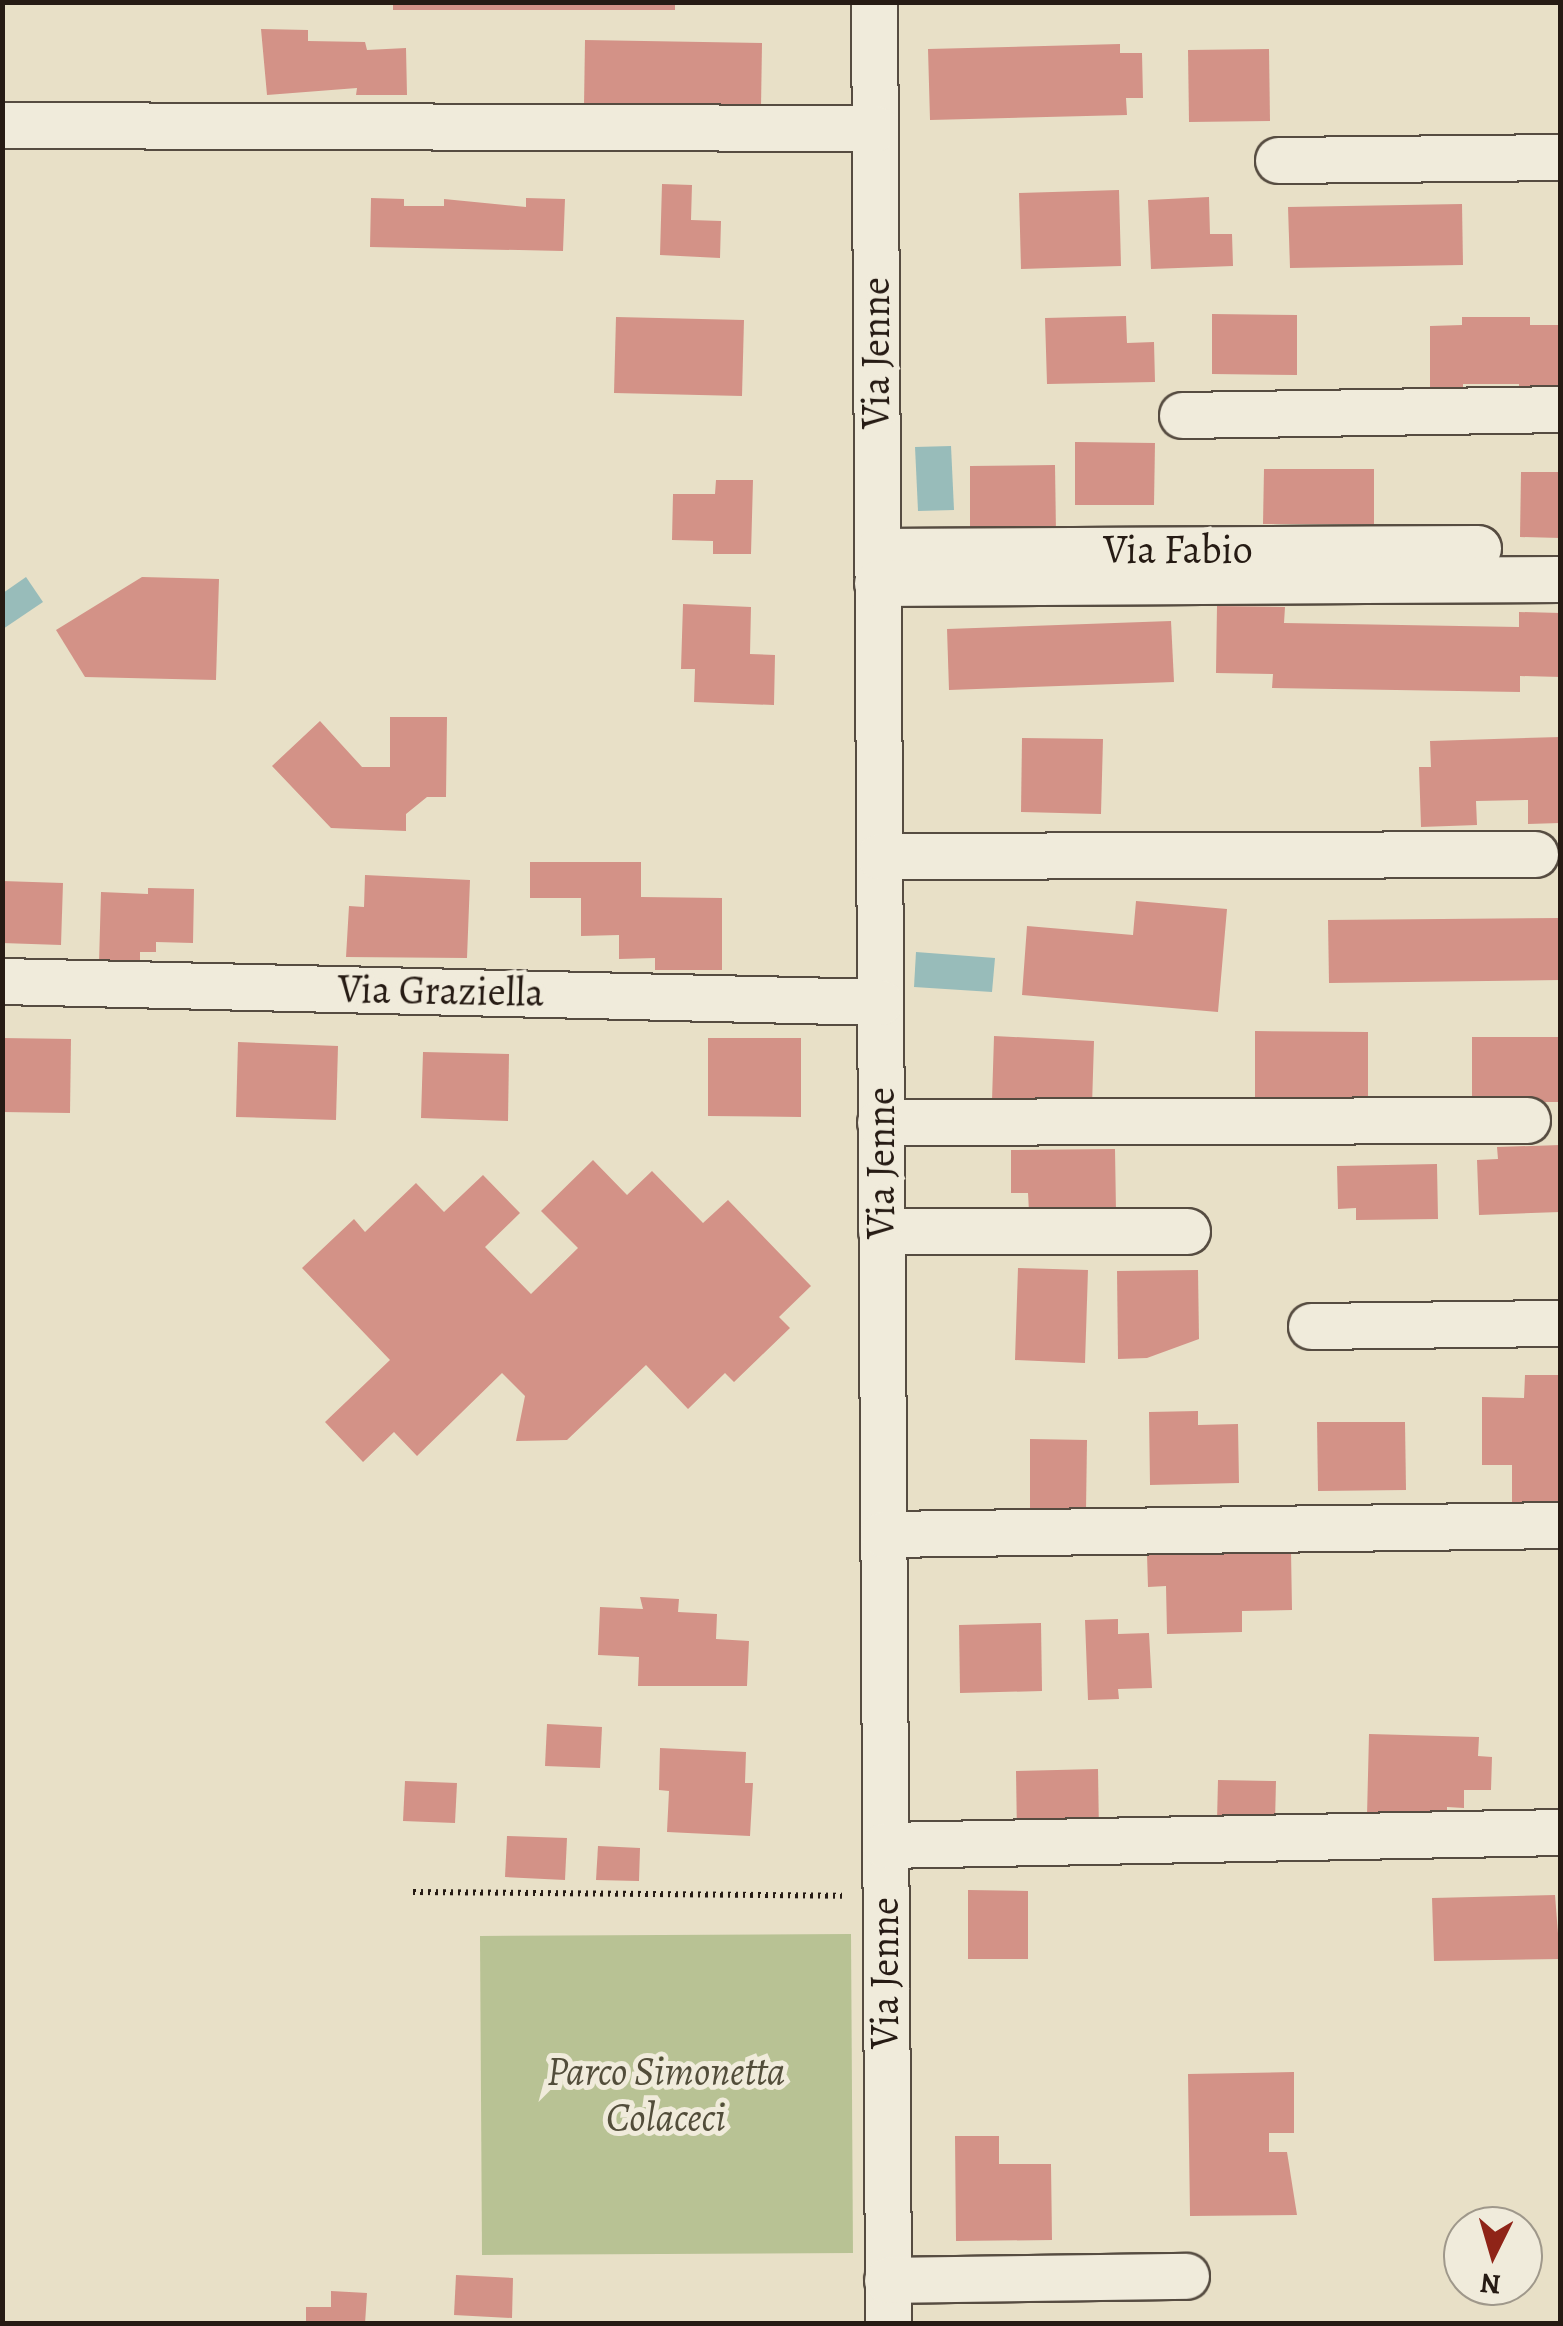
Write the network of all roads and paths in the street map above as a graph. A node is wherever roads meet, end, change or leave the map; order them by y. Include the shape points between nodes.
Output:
1 (874, 2) edge
2 (2, 126) edge
3 (874, 128) junction
4 (1560, 157) edge
5 (1278, 160) dead end
6 (1560, 409) edge
7 (1182, 415) dead end
8 (1478, 548) dead end
9 (877, 567) junction
10 (1560, 579) edge
11 (1535, 854) dead end
12 (879, 856) junction
13 (2, 981) edge
14 (880, 1002) junction
15 (1527, 1120) dead end
16 (880, 1122) junction
17 (881, 1230) junction
18 (1188, 1231) dead end
19 (1560, 1323) edge
20 (1312, 1326) dead end
21 (1560, 1525) edge
22 (883, 1534) junction
23 (1560, 1832) edge
24 (885, 1845) junction
25 (413, 1892) dead end
26 (885, 1896) junction
27 (1186, 2276) dead end
28 (887, 2302) edge

1 - 3 street, Via Jenne
2 - 3 street
3 - 9 street, Via Jenne
4 - 5 street
6 - 7 street
8 - 9 street, Via Fabio
9 - 10 street
9 - 12 street, Via Jenne
11 - 12 street
12 - 14 street, Via Jenne
13 - 14 street, Via Graziella
14 - 16 street, Via Jenne
15 - 16 street
16 - 17 street, Via Jenne
17 - 18 street
17 - 22 street, Via Jenne
19 - 20 street
21 - 22 street
22 - 24 street, Via Jenne
23 - 24 street
24 - 26 street, Via Jenne
25 - 26 path
26 - 28 street, Via Jenne
27 - 28 street

